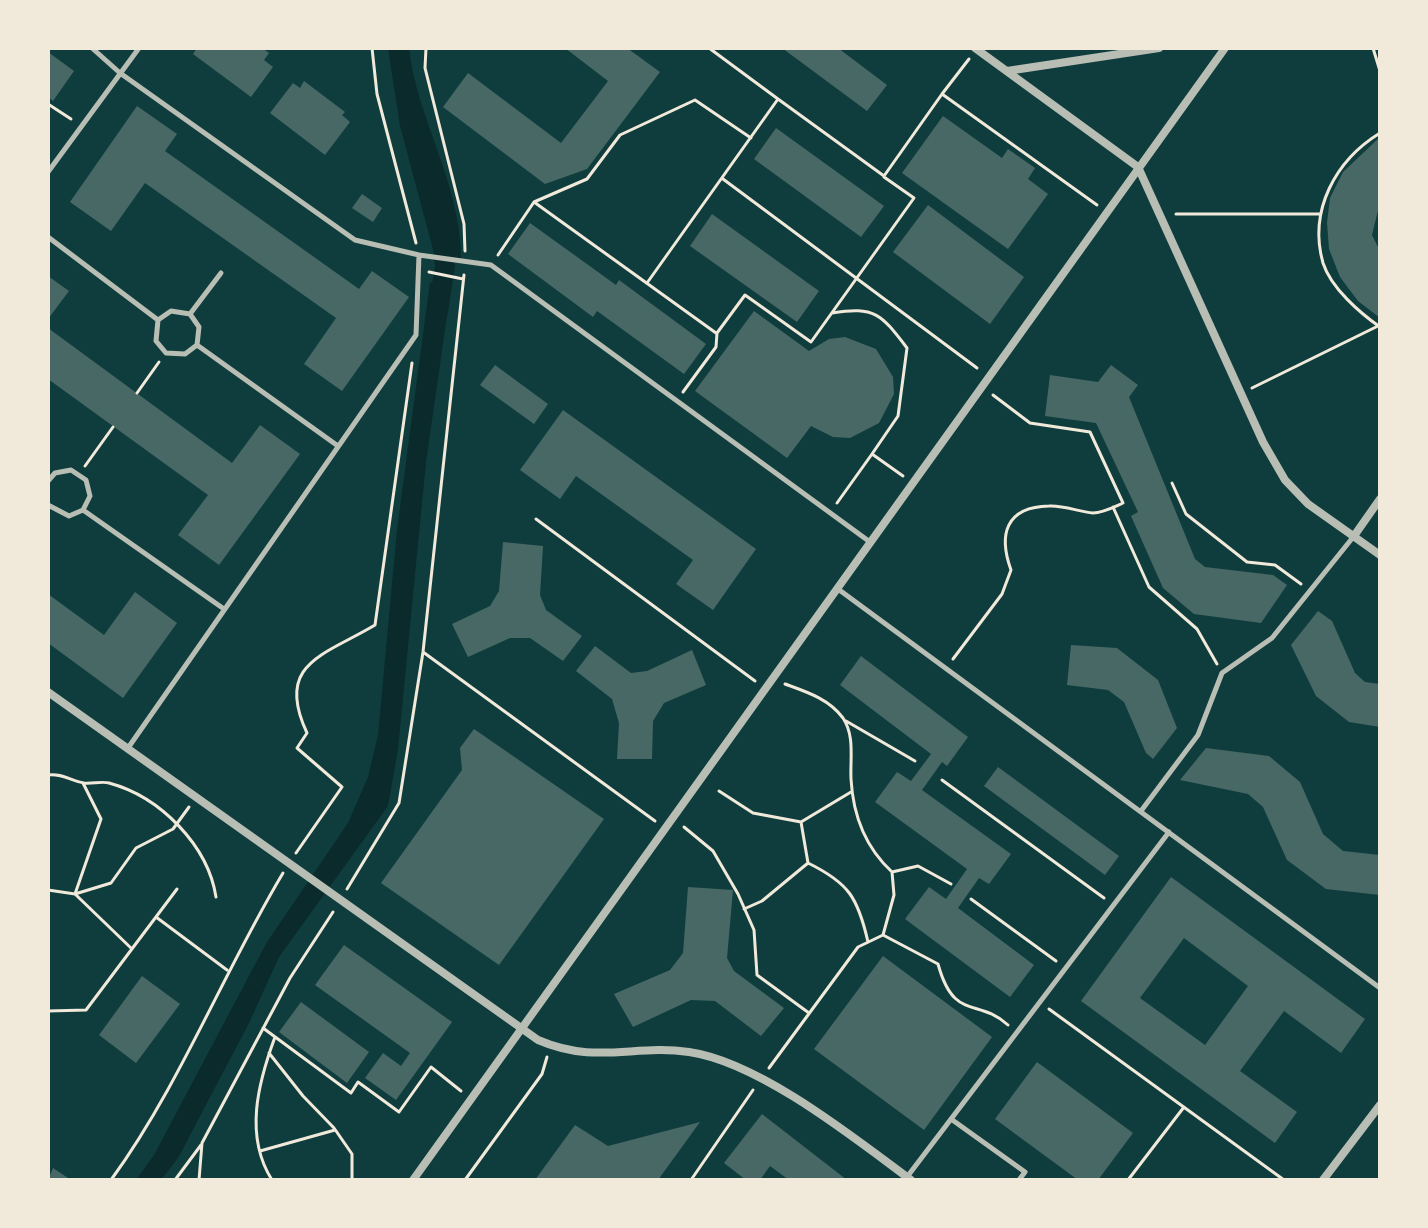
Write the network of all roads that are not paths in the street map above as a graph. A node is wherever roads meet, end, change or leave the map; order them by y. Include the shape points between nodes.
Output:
1 (92, 48) edge
2 (139, 48) edge
3 (1159, 48) edge
4 (1225, 48) edge
5 (976, 49) edge
6 (1007, 71) junction
7 (120, 73) junction
8 (1138, 167) junction
9 (48, 172) edge
10 (48, 237) edge
11 (419, 255) junction
12 (221, 273) dead end
13 (190, 314) junction
14 (158, 320) junction
15 (197, 345) junction
16 (338, 446) junction
17 (48, 479) edge
18 (1380, 499) edge
19 (49, 510) edge
20 (83, 510) junction
21 (1354, 536) junction
22 (870, 542) junction
23 (1380, 555) edge
24 (837, 589) junction
25 (224, 609) junction
26 (48, 692) edge
27 (128, 748) junction
28 (1141, 811) junction
29 (1169, 832) junction
30 (1380, 988) edge
31 (520, 1028) junction
32 (1380, 1105) edge
33 (951, 1119) junction
34 (909, 1179) edge
35 (413, 1180) edge
36 (1019, 1180) edge
37 (1323, 1180) edge

1 - 7 lane
2 - 7 lane
3 - 6 street
4 - 8 street
5 - 6 street
6 - 8 street
7 - 9 lane
7 - 11 lane via 355,240
8 - 21 street via 1285,480 1308,504
8 - 22 street
10 - 14 lane
11 - 16 lane via 416,335
11 - 22 lane via 491,265
12 - 13 lane
13 - 14 lane via 171,311
13 - 15 lane via 199,327
14 - 15 lane via 156,341 166,353 185,354
15 - 16 lane
16 - 25 lane
17 - 20 lane via 63,470 80,474 89,488
18 - 21 street
19 - 20 lane via 69,516
20 - 25 lane
21 - 23 street
21 - 28 lane via 1272,638 1222,673 1198,735
22 - 24 street
24 - 28 lane
24 - 31 street
25 - 27 lane
26 - 27 street
27 - 31 street
28 - 29 lane
29 - 30 lane
29 - 33 lane
31 - 34 street via 581,1054 686,1052 724,1059 762,1077
31 - 35 street
32 - 37 street
33 - 34 lane
33 - 36 lane via 1025,1172

